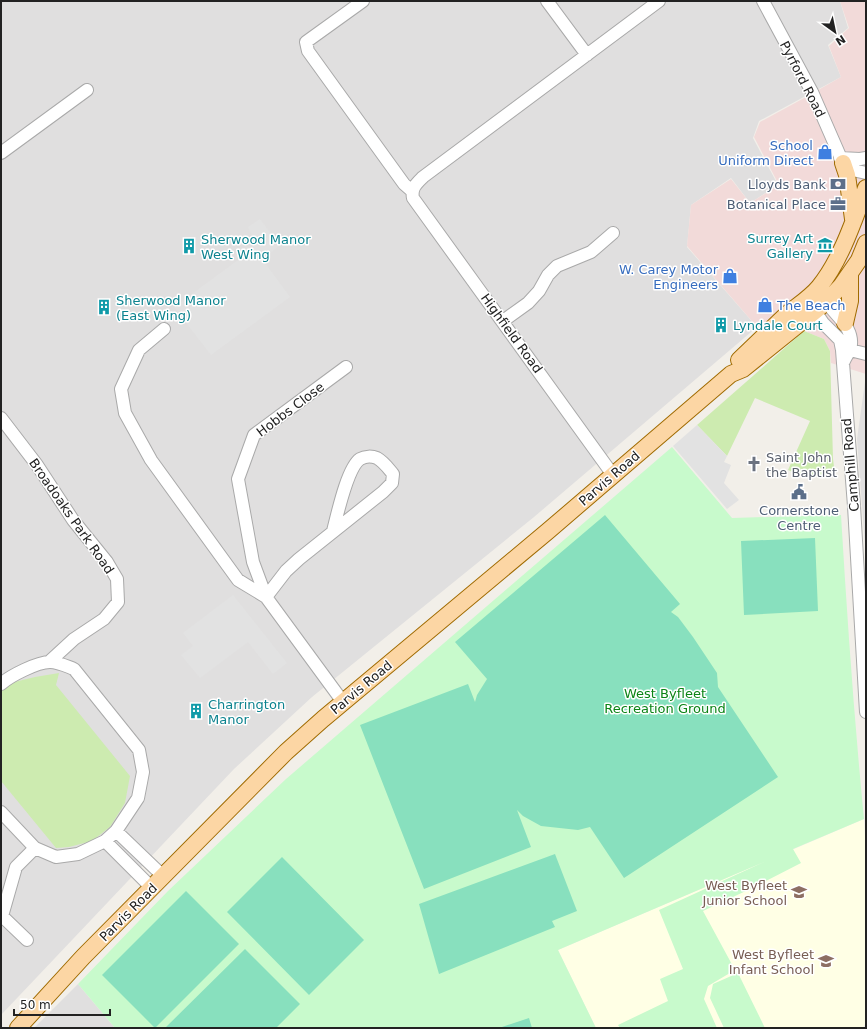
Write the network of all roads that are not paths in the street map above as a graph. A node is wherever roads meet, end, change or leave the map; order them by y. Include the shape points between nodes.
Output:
1 (363, 1) edge
2 (547, 1) edge
3 (659, 1) edge
4 (763, 1) edge
5 (586, 55) junction
6 (87, 90) dead end
7 (1, 153) edge
8 (866, 158) edge
9 (842, 161) junction
10 (866, 173) edge
11 (866, 188) edge
12 (412, 192) junction
13 (854, 221) junction
14 (613, 233) dead end
15 (866, 243) edge
16 (850, 273) junction
17 (816, 300) junction
18 (503, 321) junction
19 (845, 323) junction
20 (164, 329) dead end
21 (850, 350) junction
22 (866, 354) edge
23 (843, 362) junction
24 (346, 367) dead end
25 (1, 418) edge
26 (613, 475) junction
27 (333, 532) junction
28 (266, 598) junction
29 (865, 650) edge
30 (49, 662) junction
31 (1, 684) edge
32 (343, 702) junction
33 (866, 712) edge
34 (1, 812) edge
35 (116, 831) junction
36 (105, 841) junction
37 (35, 848) junction
38 (158, 882) junction
39 (2, 915) edge
40 (27, 940) dead end
41 (18, 1028) edge

1 - 12 street, Highfield Road via 306,42 308,51
2 - 5 street
3 - 5 street
4 - 9 street, Pyrford Road via 812,92
5 - 12 street via 423,177
6 - 7 street
8 - 9 street
9 - 10 street via 857,171
9 - 13 main road via 847,175
11 - 13 main road
12 - 18 street, Highfield Road via 413,198
13 - 17 main road
14 - 18 street via 591,252 557,266 528,303
15 - 16 main road
16 - 17 main road via 841,286
16 - 19 main road via 850,301
17 - 19 street
17 - 23 street, Camphill Road via 823,323 840,340
17 - 26 main road, Parvis Road via 743,368 731,374
18 - 26 street, Highfield Road
19 - 21 street via 850,333
20 - 28 street via 139,350 121,389 125,413 150,460 238,580
21 - 22 street
21 - 23 street
23 - 29 street, Camphill Road
24 - 28 street, Hobbs Close via 254,435 238,479 253,562
25 - 30 street, Broadoaks Park Road via 38,465 73,520 117,579 118,602 104,619 74,639
26 - 32 main road, Parvis Road
27 - 27 street via 352,469 359,460 368,456 377,458 393,474 392,483
27 - 28 street via 286,572
28 - 32 street, Hobbs Close
29 - 33 street, Camphill Road
30 - 31 street, Broadoaks Park Road via 9,677
30 - 35 street via 74,669 139,750 143,772 138,798
32 - 38 main road, Parvis Road via 286,752
34 - 37 street
35 - 36 street
35 - 38 street
36 - 37 street via 78,854 56,857
36 - 38 street
37 - 39 street via 16,867
38 - 41 main road, Parvis Road
39 - 40 street

